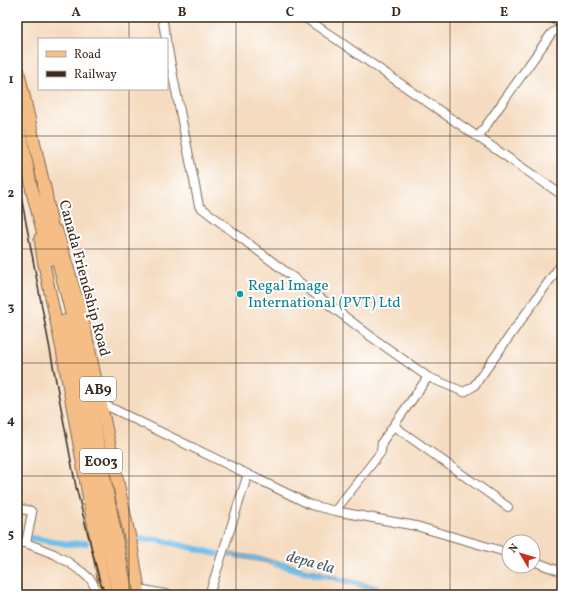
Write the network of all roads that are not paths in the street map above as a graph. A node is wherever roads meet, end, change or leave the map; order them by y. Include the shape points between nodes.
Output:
1 (162, 17) edge
2 (304, 17) edge
3 (553, 17) edge
4 (562, 23) edge
5 (562, 33) edge
6 (166, 38) edge
7 (168, 49) edge
8 (17, 64) edge
9 (17, 113) edge
10 (478, 137) junction
11 (44, 185) junction
12 (32, 190) junction
13 (562, 196) edge
14 (562, 263) edge
15 (71, 329) junction
16 (428, 377) junction
17 (102, 404) junction
18 (394, 426) junction
19 (248, 474) junction
20 (508, 506) dead end
21 (17, 508) edge
22 (335, 511) junction
23 (17, 543) edge
24 (26, 543) junction
25 (501, 551) edge
26 (541, 564) edge
27 (562, 572) edge
28 (139, 592) edge
29 (99, 595) edge
30 (106, 595) edge
31 (118, 595) edge
32 (127, 595) edge
33 (170, 595) edge
34 (209, 595) edge

1 - 6 street
2 - 10 street
3 - 4 main road
5 - 10 street via 557,30 551,34
7 - 16 street via 199,206
8 - 11 main road, Canada Friendship Road / AB9
9 - 12 main road, Canada Friendship Road / AB9
10 - 13 street
11 - 15 highway, E003
11 - 17 main road, Canada Friendship Road / AB9 via 82,315
12 - 15 highway, E003
12 - 30 main road, Canada Friendship Road / AB9
14 - 16 street via 474,386 464,392
15 - 31 highway, E003
15 - 32 highway, E003
16 - 18 street
17 - 19 street
17 - 28 main road, Canada Friendship Road / AB9
18 - 20 street
18 - 22 street via 382,442 381,452
19 - 22 street via 311,505
19 - 34 street
21 - 24 street via 31,510 32,513
22 - 25 street via 416,526
23 - 24 street
24 - 29 street via 68,562 91,580
26 - 27 street
28 - 33 street

